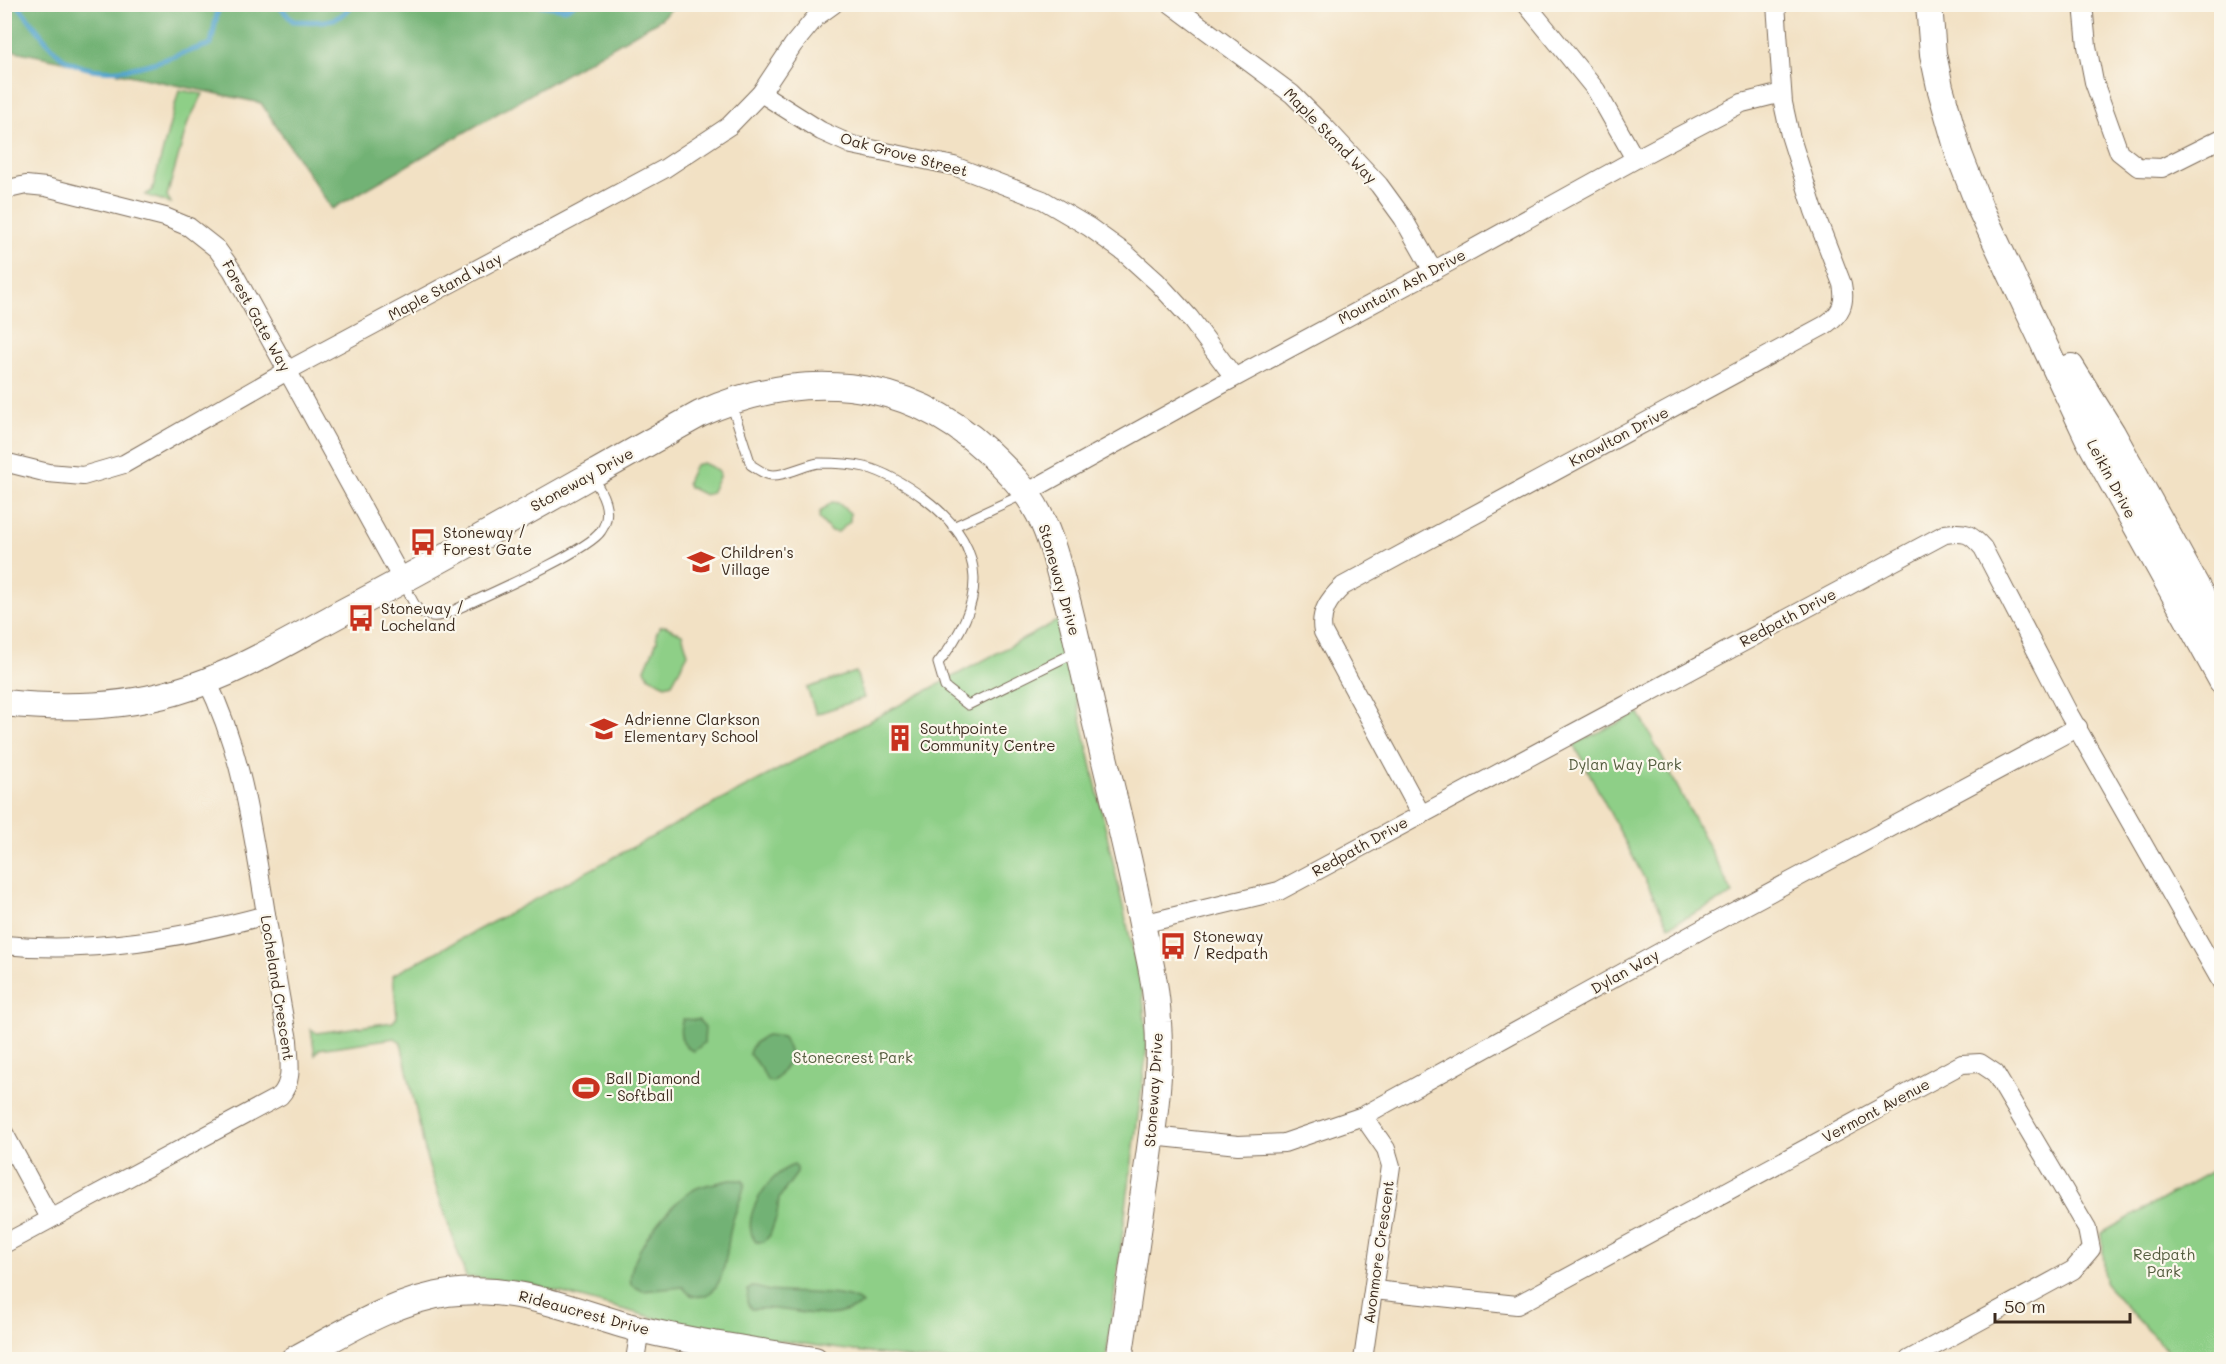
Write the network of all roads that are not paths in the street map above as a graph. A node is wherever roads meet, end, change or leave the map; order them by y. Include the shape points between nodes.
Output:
1 (834, 4) edge
2 (1171, 4) edge
3 (1526, 4) edge
4 (1776, 4) edge
5 (1929, 4) edge
6 (2083, 4) edge
7 (761, 93) junction
8 (1782, 93) junction
9 (2222, 138) edge
10 (1635, 159) junction
11 (4, 190) edge
12 (1433, 272) junction
13 (287, 371) junction
14 (1234, 377) junction
15 (730, 400) junction
16 (4, 462) edge
17 (590, 475) junction
18 (1026, 493) junction
19 (953, 527) junction
20 (403, 581) junction
21 (2215, 631) edge
22 (1079, 650) junction
23 (207, 681) junction
24 (2222, 681) edge
25 (4, 704) edge
26 (2078, 727) junction
27 (1421, 814) junction
28 (266, 915) junction
29 (1142, 924) junction
30 (4, 945) edge
31 (2222, 983) edge
32 (1363, 1116) junction
33 (4, 1133) edge
34 (1152, 1136) junction
35 (50, 1218) junction
36 (4, 1244) edge
37 (1374, 1290) junction
38 (640, 1329) junction
39 (293, 1359) edge
40 (635, 1359) edge
41 (815, 1359) edge
42 (1119, 1359) edge
43 (1363, 1359) edge
44 (1908, 1359) edge

1 - 7 street, Maple Stand Way via 816,17 793,45
2 - 12 street, Maple Stand Way via 1292,94 1324,126 1379,185
3 - 10 street via 1596,90
4 - 8 street, Knowlton Drive
5 - 21 street, Leikin Drive via 1933,54 1948,120 1980,208 2090,440
6 - 9 street via 2094,82 2119,152 2138,167 2162,168
7 - 13 street, Maple Stand Way via 729,126 664,170
7 - 14 street, Oak Grove Street via 821,131 852,145 954,166 1043,200 1089,227 1156,282 1189,317
8 - 10 street, Mountain Ash Drive via 1742,103
8 - 27 street, Knowlton Drive via 1800,169 1842,284 1840,313 1825,325 1343,586 1327,603 1321,621 1323,632
10 - 12 street, Mountain Ash Drive
11 - 13 street, Forest Gate Way via 26,185 46,187 165,217 189,227 217,249 232,270
12 - 14 street, Mountain Ash Drive
13 - 16 street, Maple Stand Way via 104,472 68,476
13 - 20 street, Forest Gate Way
14 - 18 street, Mountain Ash Drive
15 - 17 street, Stoneway Drive
15 - 18 street, Stoneway Drive via 796,386 857,388 890,395 920,406 973,438
15 - 19 lane via 751,465 768,475 818,463 866,467 909,486
17 - 20 street, Stoneway Drive
17 - 20 lane via 605,502 604,524 601,532 577,550 434,618 416,609
18 - 19 lane
18 - 22 street, Stoneway Drive via 1040,515 1051,546
19 - 22 lane via 966,543 974,581 968,615 954,644 938,663 945,687 968,705
20 - 23 street, Stoneway Drive
21 - 24 street, Leikin Drive
22 - 29 street, Stoneway Drive
23 - 25 street, Stoneway Drive via 177,692 106,704
23 - 28 street, Locheland Crescent via 219,704 239,766
26 - 27 street, Redpath Drive via 1983,548 1974,537 1961,532 1946,534
26 - 31 street, Redpath Drive
26 - 32 street, Dylan Way
27 - 29 street, Redpath Drive via 1278,891
28 - 30 street via 176,937 137,942 54,947
28 - 35 street, Locheland Crescent via 288,1041 290,1070 286,1090
29 - 34 street, Stoneway Drive via 1159,1023
32 - 34 street, Dylan Way via 1284,1143 1238,1145
32 - 37 street, Avonmore Crescent via 1386,1149 1391,1166
33 - 35 street
34 - 42 street, Stoneway Drive
35 - 36 street, Locheland Crescent
37 - 43 street, Avonmore Crescent
37 - 44 street, Vermont Avenue via 1517,1305 1962,1064 1980,1063 1995,1073 2087,1229 2091,1249 2073,1270
38 - 39 street, Rideaucrest Drive via 523,1294 447,1293 380,1314
38 - 40 street
38 - 41 street, Rideaucrest Drive

